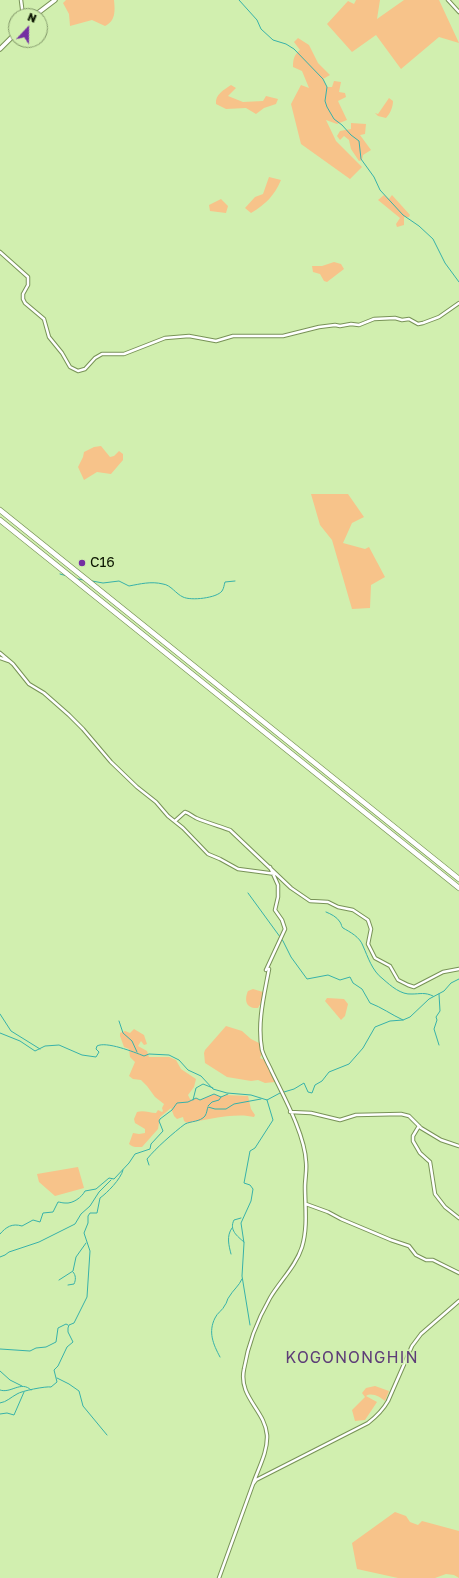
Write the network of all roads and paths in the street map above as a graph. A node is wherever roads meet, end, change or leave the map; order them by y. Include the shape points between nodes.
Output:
1 (55, 0) edge
2 (448, 0) edge
3 (44, 8) edge
4 (459, 12) edge
5 (8, 41) edge
6 (0, 49) edge
7 (0, 252) edge
8 (459, 303) edge
9 (0, 510) edge
10 (0, 520) edge
11 (0, 653) edge
12 (0, 658) edge
13 (11, 662) junction
14 (175, 821) junction
15 (270, 867) junction
16 (272, 873) junction
17 (278, 876) junction
18 (459, 879) edge
19 (459, 888) edge
20 (459, 968) edge
21 (269, 969) dead end
22 (266, 970) dead end
23 (290, 1112) junction
24 (419, 1126) junction
25 (459, 1146) edge
26 (306, 1204) junction
27 (459, 1218) edge
28 (459, 1273) edge
29 (459, 1301) edge
30 (253, 1484) junction
31 (219, 1578) edge

1 - 3 street
2 - 4 street
5 - 6 street
7 - 8 street via 28,277 28,285 23,294 25,303 44,319 49,337 70,367 78,370 85,369 102,354 124,354 165,338 189,336 216,341 234,336 283,336 319,327 359,325 374,319 409,319 418,324 438,317
9 - 18 highway
10 - 19 highway
11 - 13 street
12 - 13 street
13 - 14 street via 29,684 44,693 69,715 111,762
14 - 15 street via 187,812 196,818 230,830
14 - 16 street via 208,854 238,869
15 - 16 street
15 - 17 street
16 - 17 street
16 - 22 street via 278,885 275,910 285,929
17 - 20 street via 310,901 328,902 353,910 368,920 371,929 368,944 375,958 390,966 398,980 408,986 414,987 443,972
21 - 23 street via 260,1033 263,1052
23 - 24 street via 310,1113 340,1120 356,1115 401,1114 409,1116
23 - 26 street via 305,1154
24 - 25 street via 447,1143
24 - 27 street via 412,1136 413,1141 420,1153 430,1162 436,1194 445,1207
26 - 28 street via 409,1246 416,1255
26 - 30 street via 302,1247 262,1314 249,1347 242,1376 246,1393 262,1420 267,1436
29 - 30 street via 421,1334 412,1346 388,1401 376,1416 368,1423 262,1476
30 - 31 street

